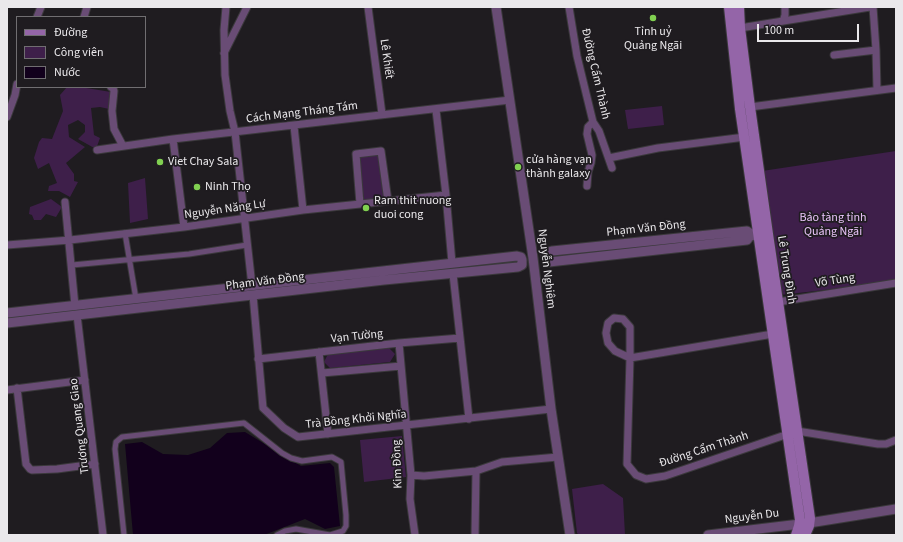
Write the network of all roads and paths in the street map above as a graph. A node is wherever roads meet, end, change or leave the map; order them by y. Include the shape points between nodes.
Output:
1 (226, 7) edge
2 (247, 7) edge
3 (368, 7) edge
4 (496, 7) edge
5 (569, 7) edge
6 (729, 7) edge
7 (739, 7) edge
8 (785, 7) edge
9 (872, 7) edge
10 (784, 21) junction
11 (737, 22) junction
12 (876, 50) junction
13 (224, 54) junction
14 (834, 55) dead end
15 (16, 88) edge
16 (113, 88) edge
17 (896, 88) edge
18 (877, 90) junction
19 (510, 100) junction
20 (745, 108) junction
21 (436, 110) junction
22 (382, 114) junction
23 (7, 117) edge
24 (593, 122) junction
25 (294, 126) junction
26 (235, 132) junction
27 (745, 137) junction
28 (173, 139) junction
29 (123, 146) junction
30 (97, 150) dead end
31 (609, 158) junction
32 (612, 168) dead end
33 (587, 186) dead end
34 (446, 195) junction
35 (388, 201) junction
36 (65, 202) dead end
37 (360, 204) junction
38 (303, 210) junction
39 (244, 218) junction
40 (184, 226) junction
41 (125, 234) junction
42 (759, 235) junction
43 (70, 240) junction
44 (7, 245) edge
45 (247, 245) junction
46 (130, 258) junction
47 (533, 258) junction
48 (522, 260) junction
49 (452, 263) junction
50 (72, 265) junction
51 (453, 274) junction
52 (383, 275) junction
53 (896, 283) edge
54 (252, 286) junction
55 (253, 295) junction
56 (136, 299) junction
57 (778, 302) junction
58 (76, 310) junction
59 (7, 313) edge
60 (7, 323) edge
61 (772, 334) junction
62 (460, 338) junction
63 (399, 343) junction
64 (319, 352) junction
65 (630, 358) junction
66 (258, 360) junction
67 (400, 366) junction
68 (783, 371) junction
69 (322, 374) junction
70 (85, 380) junction
71 (17, 388) junction
72 (7, 390) edge
73 (551, 409) junction
74 (468, 418) junction
75 (407, 426) junction
76 (793, 433) junction
77 (328, 434) junction
78 (896, 440) edge
79 (558, 457) junction
80 (95, 464) junction
81 (476, 471) junction
82 (411, 475) junction
83 (896, 509) edge
84 (805, 523) junction
85 (102, 535) edge
86 (124, 535) edge
87 (277, 535) edge
88 (415, 535) edge
89 (475, 535) edge
90 (570, 535) edge
91 (708, 535) edge
92 (796, 535) edge
93 (805, 535) edge

1 - 13 street
2 - 13 street
3 - 22 street, Lê Khiết
4 - 19 street, Nguyễn Nghiêm
5 - 24 street, Đường Cẩm Thành via 577,56
6 - 11 main road, Lê Trung Đình
7 - 11 main road, Lê Trung Đình
8 - 10 street
9 - 10 street
9 - 12 street
10 - 11 street
11 - 20 main road, Lê Trung Đình
12 - 14 street
12 - 18 street
13 - 26 street via 230,111
15 - 23 street
16 - 29 street via 114,129
17 - 18 street
18 - 20 street
19 - 21 street, Cách Mạng Tháng Tám
19 - 47 street, Nguyễn Nghiêm
20 - 27 main road, Lê Trung Đình
20 - 42 main road, Lê Trung Đình
21 - 22 street, Cách Mạng Tháng Tám
21 - 34 street
22 - 25 street, Cách Mạng Tháng Tám
24 - 31 street, Đường Cẩm Thành
24 - 33 street via 588,127 587,134 592,155
25 - 26 street, Cách Mạng Tháng Tám
25 - 38 street
26 - 28 street, Cách Mạng Tháng Tám
26 - 39 street
27 - 31 street via 658,148
27 - 42 main road, Lê Trung Đình
28 - 29 street, Cách Mạng Tháng Tám
28 - 40 street
29 - 30 street, Cách Mạng Tháng Tám
31 - 32 street, Đường Cẩm Thành
34 - 35 street, Nguyễn Năng Lự
34 - 49 street
35 - 37 street, Nguyễn Năng Lự
35 - 37 street via 381,151 356,154
36 - 43 street, Trương Quang Giao
37 - 38 street, Nguyễn Năng Lự
38 - 39 street, Nguyễn Năng Lự
39 - 40 street, Nguyễn Năng Lự
39 - 45 street
40 - 41 street, Nguyễn Năng Lự
41 - 43 street, Nguyễn Năng Lự
41 - 46 street
42 - 47 street, Phạm Văn Đồng via 747,240 550,262 546,258
42 - 57 main road, Lê Trung Đình
42 - 61 main road, Lê Trung Đình
43 - 44 street, Nguyễn Năng Lự
43 - 50 street, Trương Quang Giao
45 - 46 street via 189,254
45 - 54 street
46 - 50 street
46 - 56 street
47 - 48 street, Phạm Văn Đồng
47 - 73 street, Nguyễn Nghiêm
48 - 49 street, Phạm Văn Đồng via 517,256
48 - 51 street, Phạm Văn Đồng via 522,265 518,267
49 - 51 street
49 - 52 street, Phạm Văn Đồng
50 - 58 street, Trương Quang Giao
51 - 52 street, Phạm Văn Đồng
51 - 62 street
52 - 54 street, Phạm Văn Đồng
52 - 55 street, Phạm Văn Đồng
53 - 57 street, Võ Tùng
54 - 55 street
54 - 56 street, Phạm Văn Đồng
55 - 58 street, Phạm Văn Đồng
55 - 66 street, Trà Bồng Khởi Nghĩa
56 - 58 street, Phạm Văn Đồng
57 - 68 main road, Lê Trung Đình
58 - 59 street, Phạm Văn Đồng
58 - 60 street, Phạm Văn Đồng
58 - 70 street, Trương Quang Giao
61 - 65 street
61 - 68 main road, Lê Trung Đình
62 - 63 street, Vạn Tường
62 - 74 street
63 - 64 street, Vạn Tường
63 - 67 street, Kim Đồng
64 - 66 street, Vạn Tường
64 - 69 street
65 - 65 street, Đường Cẩm Thành via 630,327 623,319 614,318 606,326 608,343 615,351
65 - 76 street, Đường Cẩm Thành via 627,464 636,475 646,479 665,476
66 - 77 street, Trà Bồng Khởi Nghĩa via 263,408 284,428 298,437
67 - 69 street
67 - 75 street, Kim Đồng
68 - 76 main road, Lê Trung Đình
69 - 77 street
70 - 71 street
70 - 80 street, Trương Quang Giao
71 - 72 street
71 - 80 street via 26,464 30,469 57,469
73 - 74 street, Trà Bồng Khởi Nghĩa
73 - 79 street, Nguyễn Nghiêm
74 - 75 street, Trà Bồng Khởi Nghĩa
75 - 77 street, Trà Bồng Khởi Nghĩa
75 - 82 street, Kim Đồng
76 - 78 street, Đường Cẩm Thành via 822,434 878,444
76 - 84 main road, Lê Trung Đình via 810,518
79 - 81 street via 502,462
79 - 90 street, Nguyễn Nghiêm
80 - 85 street, Trương Quang Giao
81 - 82 street
81 - 89 street
82 - 88 street, Kim Đồng via 410,499
83 - 84 street, Nguyễn Du
84 - 91 street, Nguyễn Du
84 - 92 main road, Lê Trung Đình
84 - 93 main road, Lê Trung Đình
86 - 87 street via 116,442 122,438 244,423 291,458 302,461 332,457 341,462 346,515 346,526 343,531 330,535 296,529

